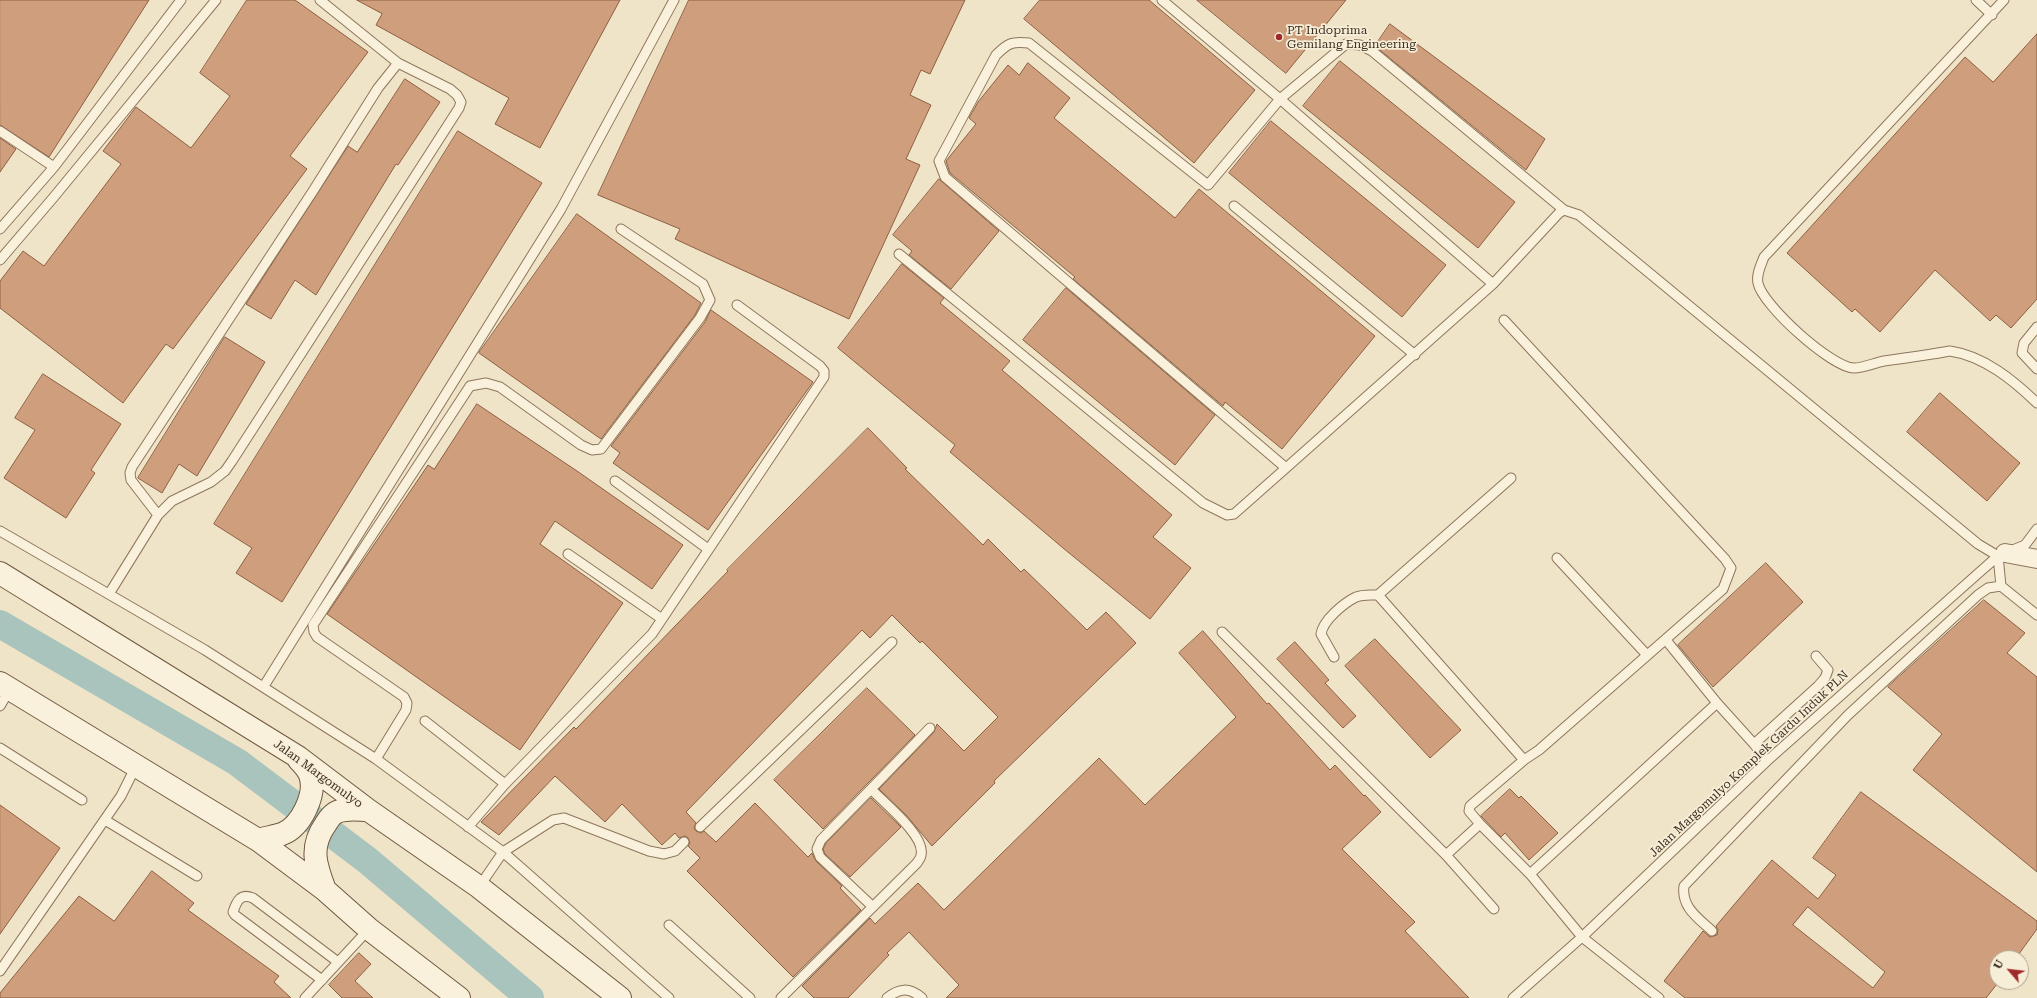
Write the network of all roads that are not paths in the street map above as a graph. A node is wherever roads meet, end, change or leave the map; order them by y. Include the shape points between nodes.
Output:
1 (181, 0) edge
2 (216, 0) edge
3 (320, 0) edge
4 (674, 0) edge
5 (1162, 0) edge
6 (1976, 0) edge
7 (2004, 0) edge
8 (1992, 15) junction
9 (398, 63) junction
10 (1280, 99) junction
11 (0, 131) edge
12 (54, 167) junction
13 (1234, 206) dead end
14 (1564, 210) junction
15 (0, 229) edge
16 (621, 229) dead end
17 (899, 254) dead end
18 (0, 260) edge
19 (1493, 284) junction
20 (737, 306) dead end
21 (1504, 320) dead end
22 (2037, 327) edge
23 (1415, 355) junction
24 (2037, 369) edge
25 (2037, 403) edge
26 (1286, 468) junction
27 (1511, 478) dead end
28 (615, 481) dead end
29 (158, 515) junction
30 (2037, 529) edge
31 (0, 531) edge
32 (708, 549) junction
33 (568, 554) dead end
34 (2002, 555) junction
35 (1557, 558) dead end
36 (2037, 559) edge
37 (0, 573) edge
38 (2001, 586) junction
39 (109, 594) junction
40 (1378, 595) junction
41 (2037, 615) edge
42 (662, 619) junction
43 (1222, 632) dead end
44 (1666, 640) junction
45 (892, 642) dead end
46 (1647, 655) junction
47 (1816, 656) dead end
48 (1334, 657) dead end
49 (264, 686) junction
50 (3, 693) edge
51 (1717, 703) junction
52 (425, 721) dead end
53 (930, 728) dead end
54 (1754, 744) junction
55 (0, 748) edge
56 (298, 757) junction
57 (376, 759) junction
58 (1524, 760) junction
59 (1767, 762) junction
60 (136, 766) junction
61 (505, 784) junction
62 (871, 789) junction
63 (82, 800) dead end
64 (359, 810) junction
65 (104, 820) junction
66 (1480, 824) junction
67 (468, 827) junction
68 (700, 827) dead end
69 (258, 840) junction
70 (684, 842) dead end
71 (503, 852) junction
72 (1446, 855) junction
73 (1530, 874) junction
74 (197, 876) dead end
75 (479, 887) junction
76 (325, 890) junction
77 (873, 907) junction
78 (1494, 909) dead end
79 (669, 925) dead end
80 (369, 929) junction
81 (1712, 931) dead end
82 (1582, 937) junction
83 (338, 962) junction
84 (0, 971) edge
85 (322, 980) junction
86 (304, 998) edge
87 (459, 998) edge
88 (620, 998) edge
89 (669, 998) edge
90 (750, 998) edge
91 (782, 998) edge
92 (887, 998) edge
93 (922, 998) edge
94 (1513, 998) edge
95 (1659, 998) edge

1 - 12 lane
2 - 18 lane
3 - 9 lane
4 - 49 lane via 561,209
5 - 10 lane
6 - 8 lane
7 - 8 lane
8 - 25 lane via 1764,257 1759,270 1758,284 1767,302 1796,331 1840,365 1854,368 1950,351 1973,356 2004,376
9 - 29 lane via 378,88 132,467 131,480
9 - 29 lane via 457,95 461,102 459,108 225,471 210,482 172,500
10 - 14 lane via 1346,44 1360,45 1372,51
10 - 19 lane
10 - 26 lane via 1208,185 1029,43 1016,42 1006,45 996,55 939,162 945,177
11 - 12 lane
12 - 15 lane
13 - 23 lane
14 - 19 lane
14 - 34 lane via 1579,215 1978,544
16 - 57 lane via 703,284 710,300 601,449 592,450 581,445 500,387 486,383 470,386 313,625 317,637 404,697 407,703 406,710
17 - 26 lane via 1203,503 1227,515 1234,514
19 - 23 lane
20 - 32 lane via 820,366 824,371 824,378
21 - 44 lane via 1731,568 1723,589
22 - 24 lane via 2024,343 2022,353
23 - 26 lane
27 - 40 lane
28 - 32 lane
29 - 39 lane
30 - 34 lane, Jalan Margomulyo Komplek Gardu Induk PLN via 2025,545
31 - 39 lane
32 - 42 lane
33 - 42 lane
34 - 36 street
34 - 38 lane
34 - 59 lane, Jalan Margomulyo Komplek Gardu Induk PLN
35 - 46 lane
37 - 56 main road, Jalan Margomulyo
38 - 41 lane
38 - 81 lane via 1988,588 1978,595 1854,710 1684,886 1682,895 1690,909
39 - 49 lane
40 - 48 lane via 1357,596 1325,625 1321,634
40 - 58 lane
42 - 61 lane via 652,634
43 - 72 lane
44 - 46 lane
44 - 51 lane
45 - 68 lane
46 - 58 lane via 1539,750
47 - 54 lane via 1828,670 1825,678
49 - 57 lane
50 - 60 main road
51 - 54 lane
51 - 73 lane
52 - 61 lane
53 - 62 lane
54 - 59 lane
55 - 63 lane
56 - 64 main road, Jalan Margomulyo
56 - 69 main road via 310,775 310,800 293,827 281,834
57 - 67 lane
58 - 66 lane via 1470,806 1470,814
59 - 82 lane, Jalan Margomulyo Komplek Gardu Induk PLN
60 - 65 lane via 121,796
60 - 69 main road
61 - 67 lane
62 - 77 lane via 912,830 920,843 922,854 917,863
62 - 77 lane via 821,840 817,849 820,856
64 - 75 main road, Jalan Margomulyo
64 - 76 main road via 336,812 316,839 316,866
65 - 74 lane
65 - 84 lane
66 - 72 lane
66 - 73 lane
67 - 71 lane
69 - 76 main road
70 - 71 lane via 675,851 664,854 649,851 564,818 553,820
71 - 75 lane
71 - 89 lane
72 - 78 lane
73 - 82 lane
75 - 88 main road, Jalan Margomulyo
76 - 80 main road
77 - 91 lane
79 - 90 lane
80 - 83 lane
80 - 87 main road
82 - 94 lane, Jalan Margomulyo Komplek Gardu Induk PLN
82 - 95 lane
83 - 85 lane
83 - 85 lane via 253,898 241,897 233,912 235,915
85 - 86 lane
92 - 93 lane via 896,991 907,989

